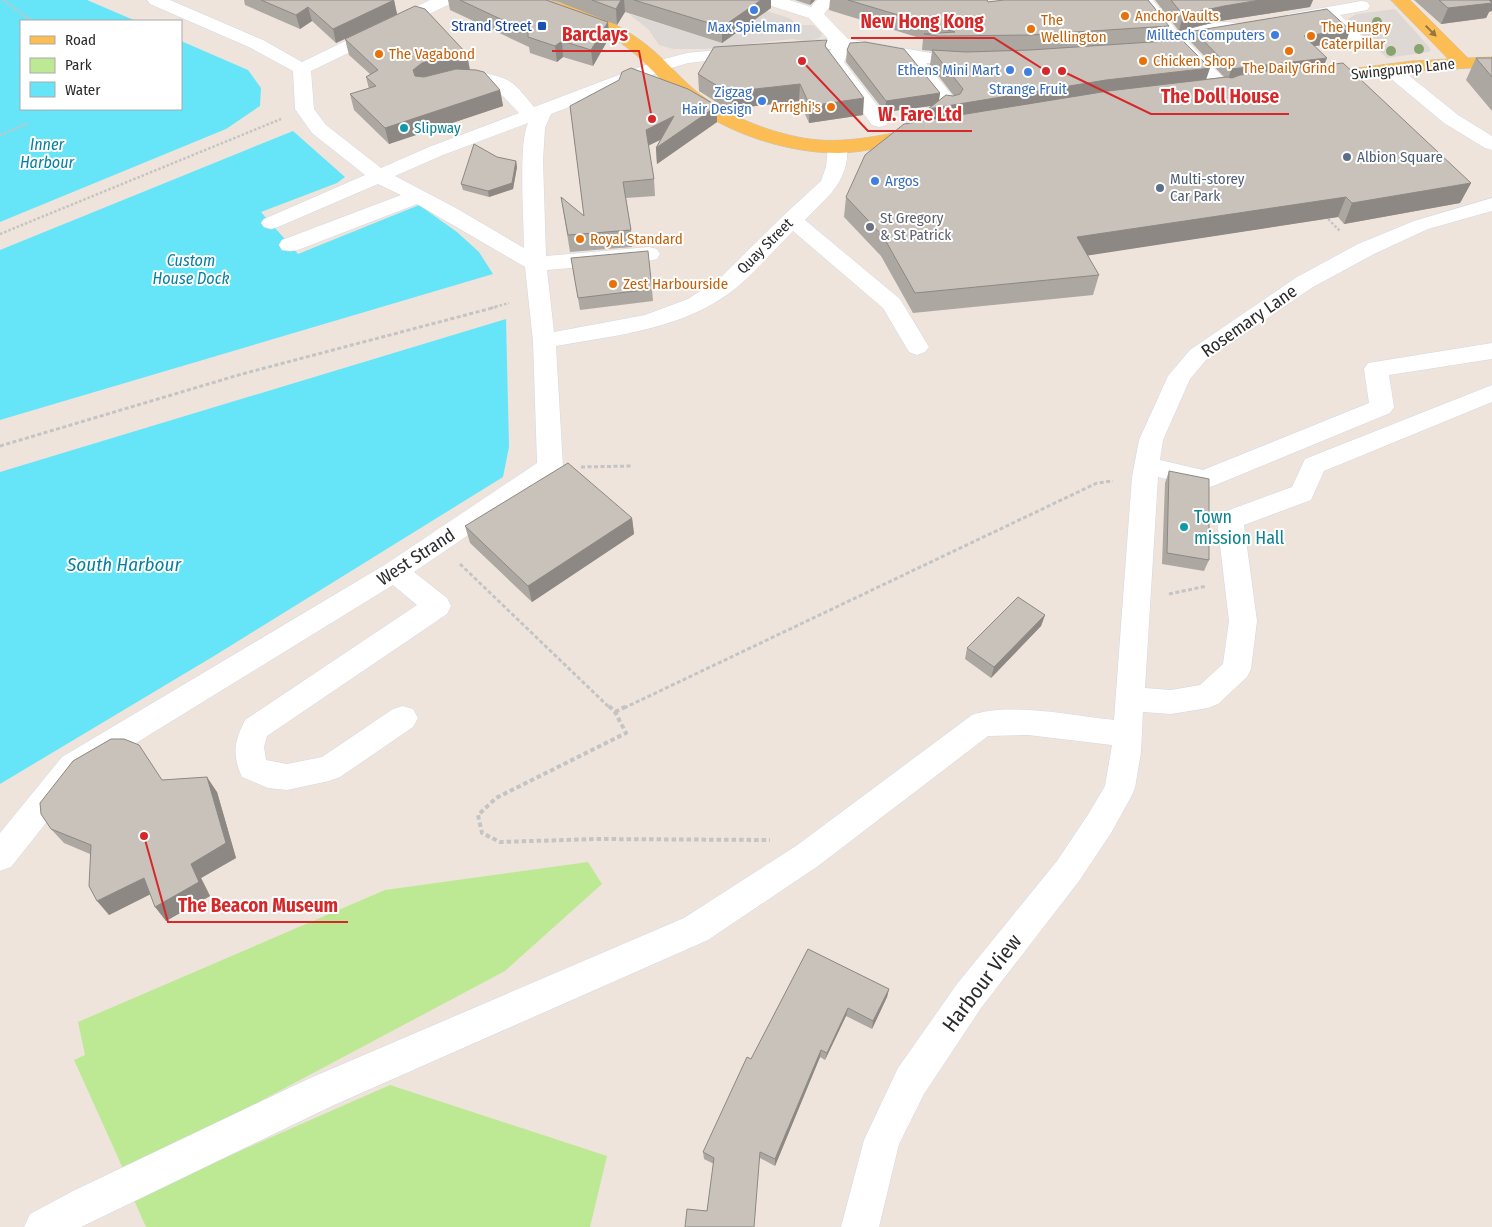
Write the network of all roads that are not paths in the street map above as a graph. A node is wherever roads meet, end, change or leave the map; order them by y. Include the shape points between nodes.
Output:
1 (156, 0) edge
2 (444, 0) edge
3 (528, 0) edge
4 (771, 0) edge
5 (1144, 0) edge
6 (1400, 0) edge
7 (1361, 6) dead end
8 (821, 7) edge
9 (1328, 13) junction
10 (1280, 20) edge
11 (1242, 26) edge
12 (1354, 37) dead end
13 (842, 43) junction
14 (1173, 45) junction
15 (910, 55) junction
16 (982, 59) edge
17 (1492, 62) edge
18 (1463, 63) junction
19 (659, 66) junction
20 (302, 69) junction
21 (1390, 69) junction
22 (1297, 82) edge
23 (435, 84) edge
24 (1234, 89) joint
25 (1204, 92) edge
26 (950, 104) edge
27 (537, 113) junction
28 (879, 122) dead end
29 (940, 130) edge
30 (1492, 144) edge
31 (838, 147) junction
32 (379, 176) junction
33 (418, 196) junction
34 (1487, 205) edge
35 (791, 220) junction
36 (271, 223) dead end
37 (290, 245) dead end
38 (649, 254) edge
39 (535, 264) junction
40 (544, 341) junction
41 (917, 347) dead end
42 (1492, 351) edge
43 (1492, 393) edge
44 (1146, 471) junction
45 (395, 571) junction
46 (1130, 699) junction
47 (403, 718) dead end
48 (1127, 743) junction
49 (0, 857) edge
50 (43, 1227) edge
51 (860, 1227) edge

1 - 20 street via 258,44
2 - 20 street
3 - 19 main road via 614,31 642,49
4 - 8 street
5 - 14 street
6 -> 18 main road
7 - 9 street
8 - 13 street
9 - 10 street
9 - 12 street
11 - 14 street via 1203,31
13 - 15 street
13 - 19 street via 687,58
13 - 28 street via 834,62
14 - 24 street
15 - 16 street
15 - 26 street
17 - 18 main road, Swingpump Lane
18 - 21 main road, Swingpump Lane
19 - 27 street
19 - 31 main road via 700,104 723,116 777,138
20 - 32 street via 304,109 319,129
21 - 22 main road, Swingpump Lane
21 - 30 street via 1451,119
23 - 27 street via 462,77 490,81 503,85
24 - 25 main road
27 - 32 street via 436,150
27 - 39 street
29 - 31 main road
31 - 35 street, Quay Street via 836,168 830,183
32 - 33 street
32 - 36 street
33 - 37 street
33 - 39 street
34 - 44 street, Rosemary Lane via 1421,225 1366,249 1305,282 1217,340 1180,376 1150,440
35 - 40 street, Quay Street via 728,283 696,304 650,322
35 - 41 street via 892,304
38 - 39 street
39 - 40 street
40 - 45 street, West Strand via 550,467
42 - 44 street via 1376,369 1382,407 1204,480
43 - 46 street via 1314,465 1302,493 1230,520 1242,621 1237,669 1208,696 1171,702
44 - 46 street, Rosemary Lane
45 - 47 street via 436,606 255,729 249,747 252,768 268,775 288,777 329,768
45 - 49 street, West Strand via 73,766
46 - 48 street, Rosemary Lane
48 - 50 street via 1028,722 982,724 807,856 696,929 320,1092
48 - 51 street, Harbour View via 1120,788 1100,823 1068,871 969,996 911,1081 882,1140

